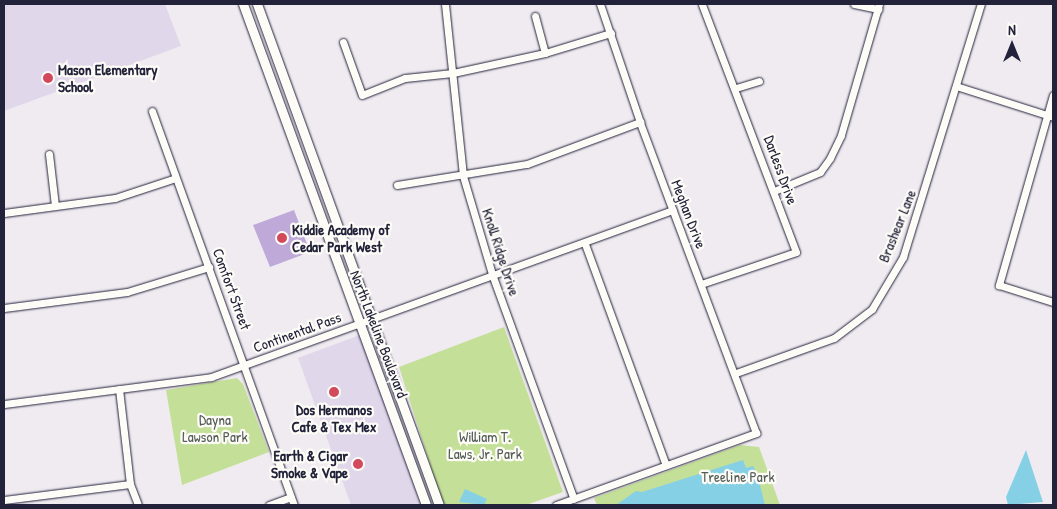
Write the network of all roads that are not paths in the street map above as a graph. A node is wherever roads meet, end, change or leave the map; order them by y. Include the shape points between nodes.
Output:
1 (243, 4) edge
2 (257, 4) edge
3 (445, 4) edge
4 (600, 4) edge
5 (702, 4) edge
6 (854, 4) edge
7 (981, 4) edge
8 (878, 6) edge
9 (535, 16) dead end
10 (611, 33) junction
11 (342, 42) dead end
12 (545, 53) junction
13 (453, 73) junction
14 (759, 81) dead end
15 (956, 86) junction
16 (736, 88) junction
17 (1053, 95) edge
18 (152, 111) dead end
19 (1050, 116) edge
20 (640, 122) junction
21 (48, 154) dead end
22 (463, 176) junction
23 (176, 178) junction
24 (397, 186) dead end
25 (774, 191) junction
26 (55, 206) junction
27 (673, 210) junction
28 (4, 213) edge
29 (585, 244) junction
30 (209, 266) junction
31 (493, 277) junction
32 (701, 284) junction
33 (1053, 302) edge
34 (4, 308) edge
35 (371, 321) junction
36 (360, 324) junction
37 (244, 366) junction
38 (736, 373) junction
39 (119, 389) junction
40 (4, 404) edge
41 (666, 465) junction
42 (130, 484) junction
43 (290, 497) junction
44 (574, 499) junction
45 (4, 500) edge
46 (138, 505) edge
47 (269, 505) edge
48 (294, 505) edge
49 (426, 505) edge
50 (438, 505) edge
51 (556, 505) edge

1 - 36 main road, North Lakeline Boulevard
2 - 35 main road, North Lakeline Boulevard
3 - 13 street, Knoll Ridge Drive
4 - 10 street, Meghan Drive
5 - 16 street, Darless Drive
6 - 8 street
7 - 15 street, Brashear Lane
8 - 25 street via 841,135 830,158 820,172
9 - 12 street
10 - 12 street
10 - 20 street, Meghan Drive
11 - 13 street via 362,95 406,78
12 - 13 street
13 - 22 street, Knoll Ridge Drive
14 - 16 street
15 - 19 street
15 - 38 street, Brashear Lane via 903,257 872,309 834,338
16 - 25 street, Darless Drive
17 - 19 street
18 - 23 street, Comfort Street
19 - 33 street via 999,285
20 - 22 street via 527,164
20 - 27 street, Meghan Drive
21 - 26 street
22 - 24 street
22 - 31 street, Knoll Ridge Drive
23 - 26 street via 115,198
23 - 30 street, Comfort Street
25 - 32 street, Darless Drive via 796,252
26 - 28 street
27 - 29 street, Continental Pass
27 - 32 street, Meghan Drive
29 - 31 street, Continental Pass
29 - 41 street
30 - 34 street via 127,292
30 - 37 street, Comfort Street
31 - 35 street, Continental Pass
31 - 44 street, Knoll Ridge Drive
32 - 38 street, Meghan Drive
35 - 36 street, Continental Pass
35 - 50 main road, North Lakeline Boulevard
36 - 37 street, Continental Pass
36 - 49 main road, North Lakeline Boulevard
37 - 39 street, Continental Pass via 211,377
37 - 43 street, Comfort Street
38 - 41 street, Meghan Drive via 756,433
39 - 40 street, Continental Pass
39 - 42 street
41 - 44 street
42 - 45 street
42 - 46 street
43 - 47 street
43 - 48 street, Comfort Street
44 - 51 street

